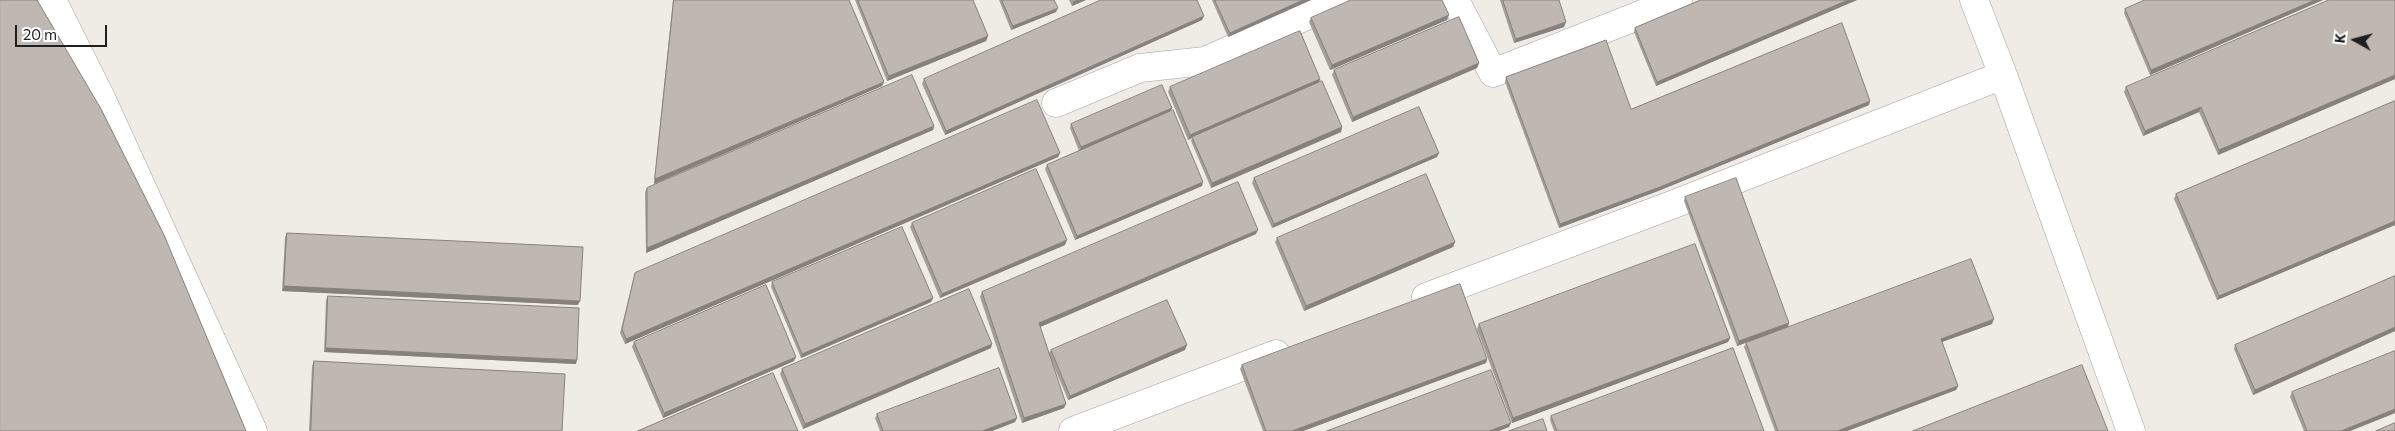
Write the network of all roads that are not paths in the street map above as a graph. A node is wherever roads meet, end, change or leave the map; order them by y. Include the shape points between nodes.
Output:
1 (52, 0) edge
2 (1342, 0) edge
3 (1455, 0) edge
4 (1678, 0) edge
5 (1974, 0) edge
6 (2004, 75) junction
7 (1056, 103) dead end
8 (1399, 308) edge
9 (1297, 346) edge
10 (254, 431) edge
11 (1073, 431) edge
12 (2131, 431) edge

1 - 10 street via 102,100
2 - 7 street via 1205,61 1140,68
3 - 4 street via 1493,73
5 - 6 street
6 - 8 street
6 - 12 street
9 - 11 street

